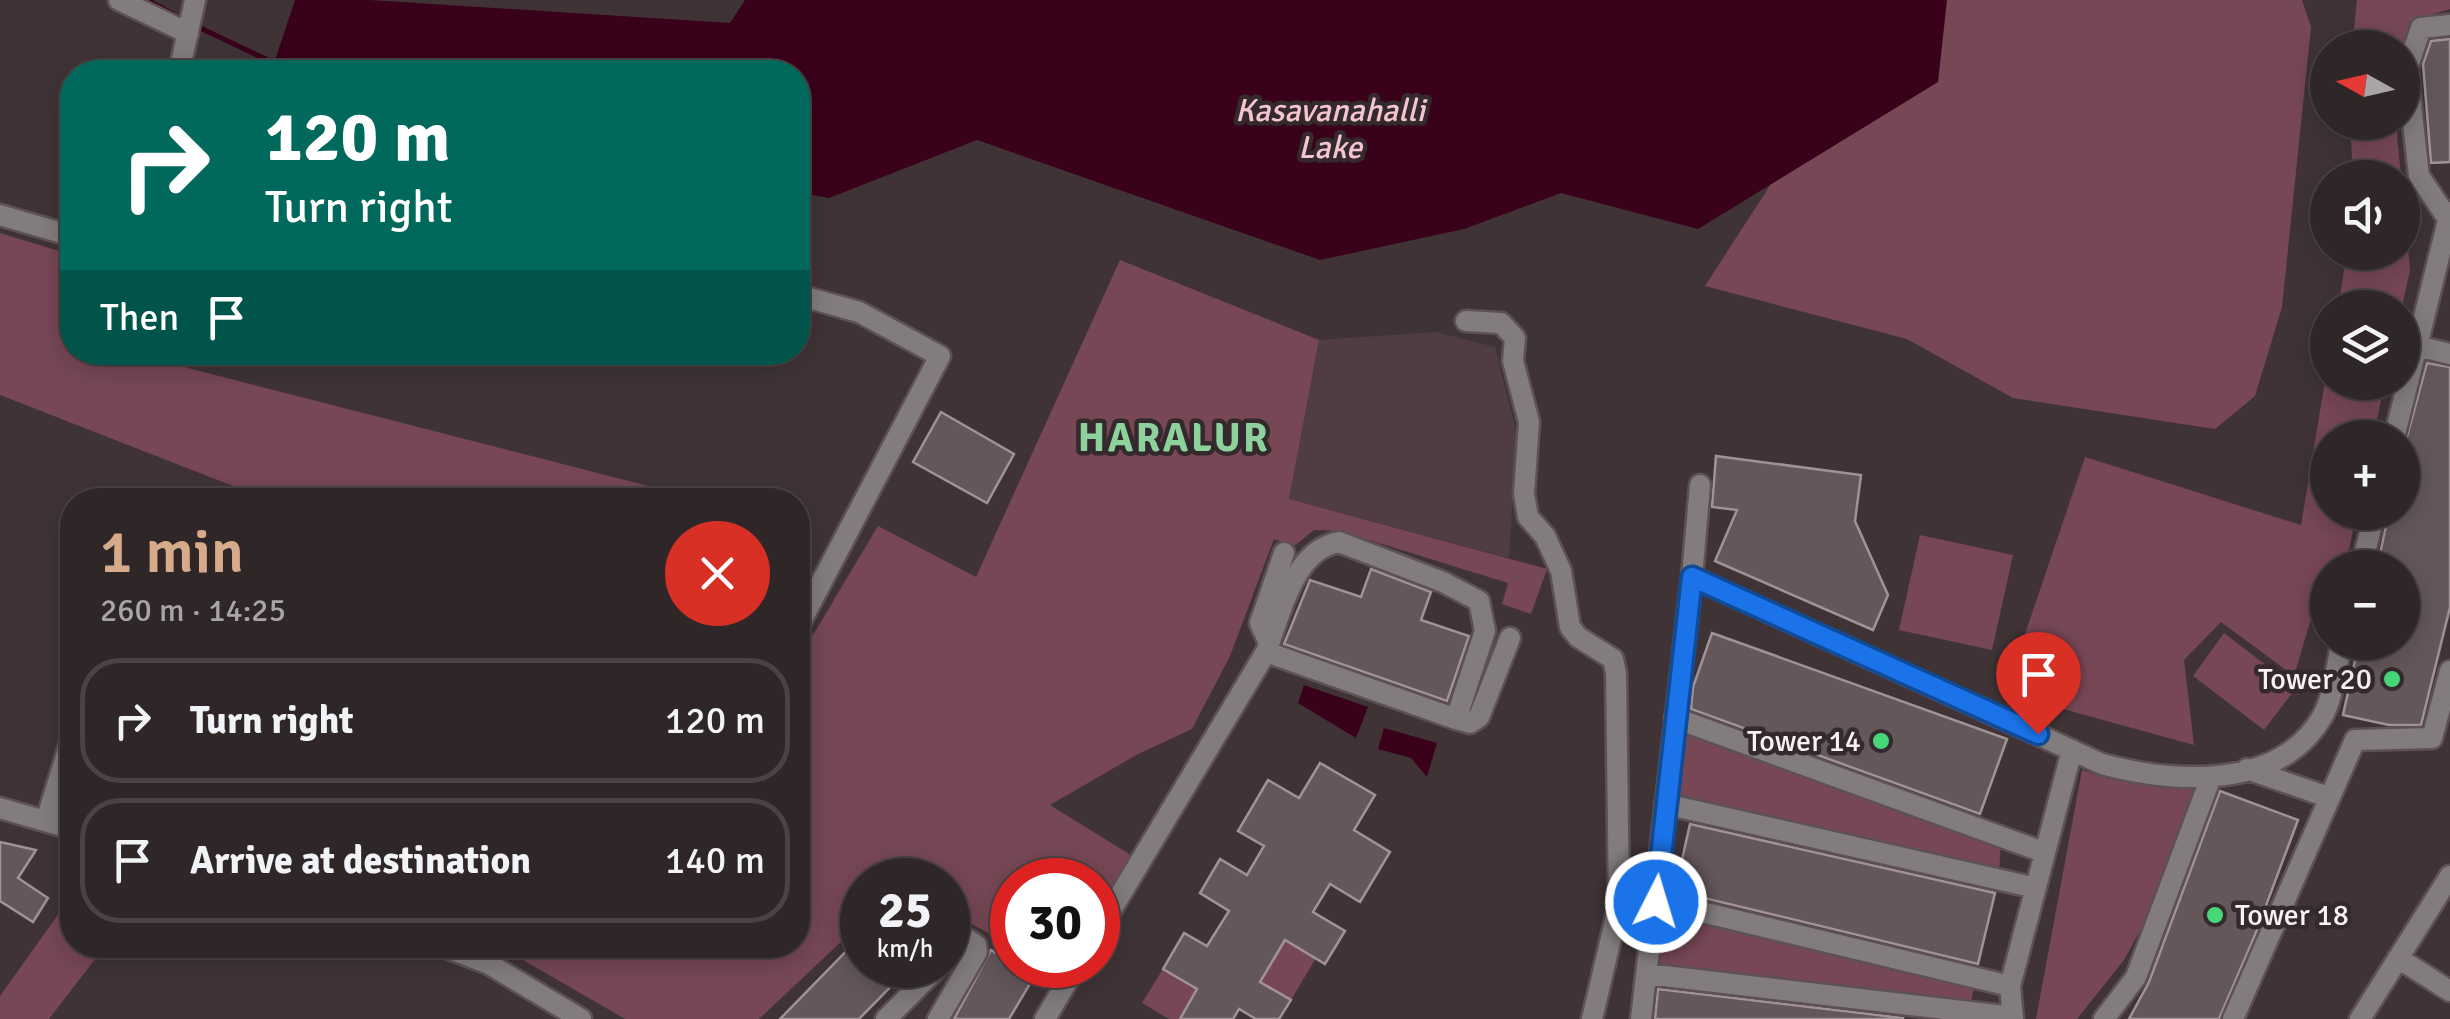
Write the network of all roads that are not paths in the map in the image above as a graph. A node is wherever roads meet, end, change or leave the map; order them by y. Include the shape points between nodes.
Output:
1 (119, 0) edge
2 (191, 19) edge
3 (2450, 25) edge
4 (182, 60) edge
5 (2448, 214) edge
6 (0, 215) edge
7 (60, 232) edge
8 (810, 298) edge
9 (1466, 322) dead end
10 (2420, 333) edge
11 (2420, 347) edge
12 (2450, 354) edge
13 (1700, 485) dead end
14 (1284, 553) dead end
15 (1692, 577) junction
16 (810, 604) edge
17 (1510, 638) dead end
18 (1268, 647) junction
19 (2337, 660) edge
20 (2450, 672) edge
21 (1675, 718) junction
22 (1456, 719) junction
23 (2072, 750) junction
24 (2247, 769) junction
25 (60, 776) edge
26 (2210, 777) junction
27 (2328, 797) junction
28 (1665, 804) junction
29 (0, 808) edge
30 (46, 821) junction
31 (60, 825) edge
32 (2043, 852) junction
33 (2450, 876) edge
34 (2036, 888) junction
35 (1120, 895) edge
36 (1656, 902) junction
37 (473, 958) edge
38 (2398, 958) junction
39 (1647, 974) junction
40 (2010, 986) junction
41 (917, 988) edge
42 (950, 988) edge
43 (1063, 988) edge
44 (2450, 991) edge
45 (2013, 1018) edge
46 (581, 1019) edge
47 (886, 1019) edge
48 (938, 1019) edge
49 (1045, 1019) edge
50 (1592, 1019) edge
51 (1641, 1019) edge
52 (2104, 1019) edge
53 (2232, 1019) edge
54 (2360, 1019) edge

1 - 2 street
2 - 4 street
3 - 5 street via 2420,28 2407,68 2419,176
5 - 10 street
6 - 7 street
8 - 16 street via 859,312 940,356
9 - 50 street via 1501,323 1516,338 1513,362 1529,422 1528,518 1561,571 1570,626 1613,658 1616,673 1619,904
11 - 12 street
13 - 15 street
14 - 18 street via 1260,623
15 - 21 street
15 - 23 street
17 - 22 street via 1478,717 1470,723
18 - 22 street
18 - 22 street via 1302,564 1339,542 1479,601 1486,631
18 - 35 street
19 - 24 street via 2323,716 2295,751
20 - 27 street via 2432,738 2354,740
21 - 28 street
21 - 32 street
23 - 26 street via 2126,770
23 - 32 street
24 - 26 street
24 - 27 street
25 - 30 street
26 - 52 street via 2136,977
27 - 53 street
28 - 34 street
28 - 36 street
29 - 30 street
30 - 31 street
32 - 34 street
33 - 38 street
34 - 40 street
36 - 39 street
36 - 40 street
37 - 46 street
38 - 44 street
38 - 54 street
39 - 45 street
39 - 51 street
40 - 45 street
41 - 47 street
42 - 48 street
43 - 49 street

